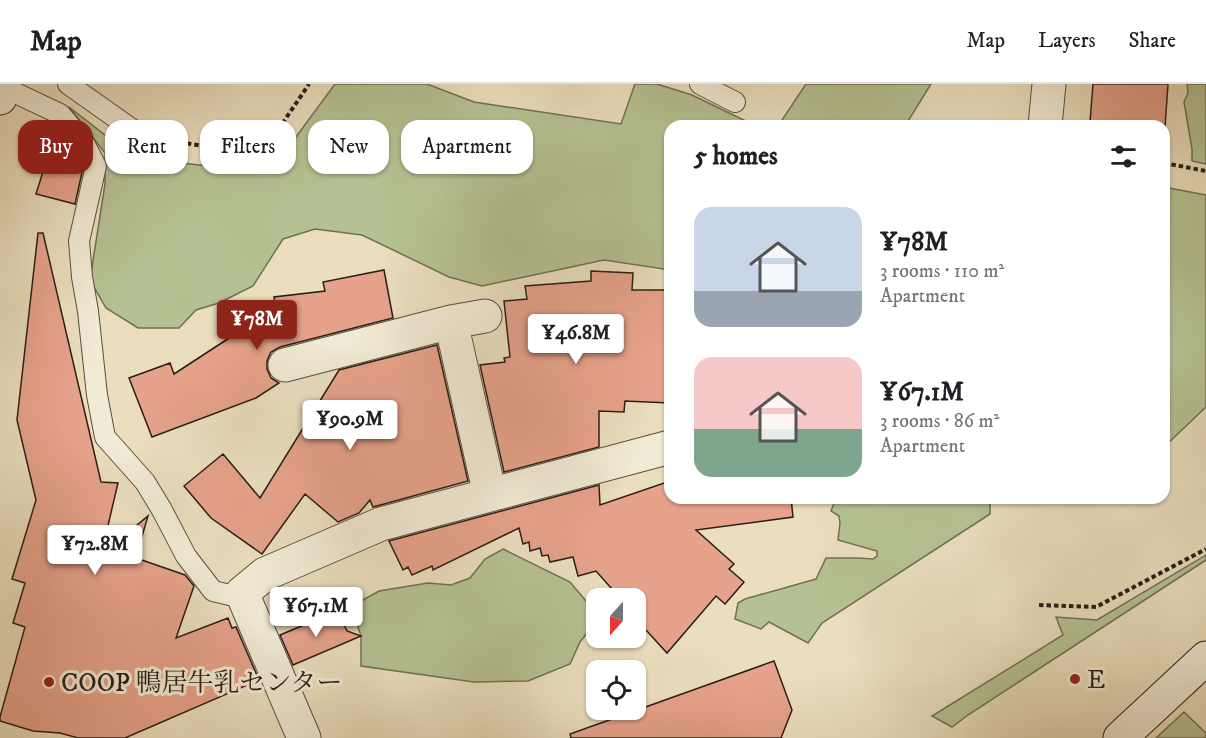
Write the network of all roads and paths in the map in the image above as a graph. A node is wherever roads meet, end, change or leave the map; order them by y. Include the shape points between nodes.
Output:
1 (68, 84) edge
2 (309, 84) edge
3 (700, 84) edge
4 (1049, 84) edge
5 (2, 88) edge
6 (735, 102) dead end
7 (119, 120) edge
8 (1046, 120) edge
9 (188, 144) edge
10 (1170, 164) edge
11 (1206, 171) edge
12 (485, 316) dead end
13 (451, 322) junction
14 (285, 365) dead end
15 (664, 449) edge
16 (490, 495) junction
17 (1206, 549) edge
18 (242, 593) junction
19 (1039, 604) dead end
20 (1206, 658) edge
21 (304, 738) edge
22 (1120, 738) edge

1 - 7 lane
2 - 9 path via 274,136 229,150
3 - 6 lane
4 - 8 street
5 - 18 lane via 60,114 83,141 96,166 79,241 105,437 145,482 186,556 213,591 234,596
10 - 11 path
12 - 13 street
13 - 14 street
13 - 16 street
15 - 16 street
16 - 18 street via 381,524 265,574
17 - 19 path via 1096,607
18 - 21 street
20 - 22 street

